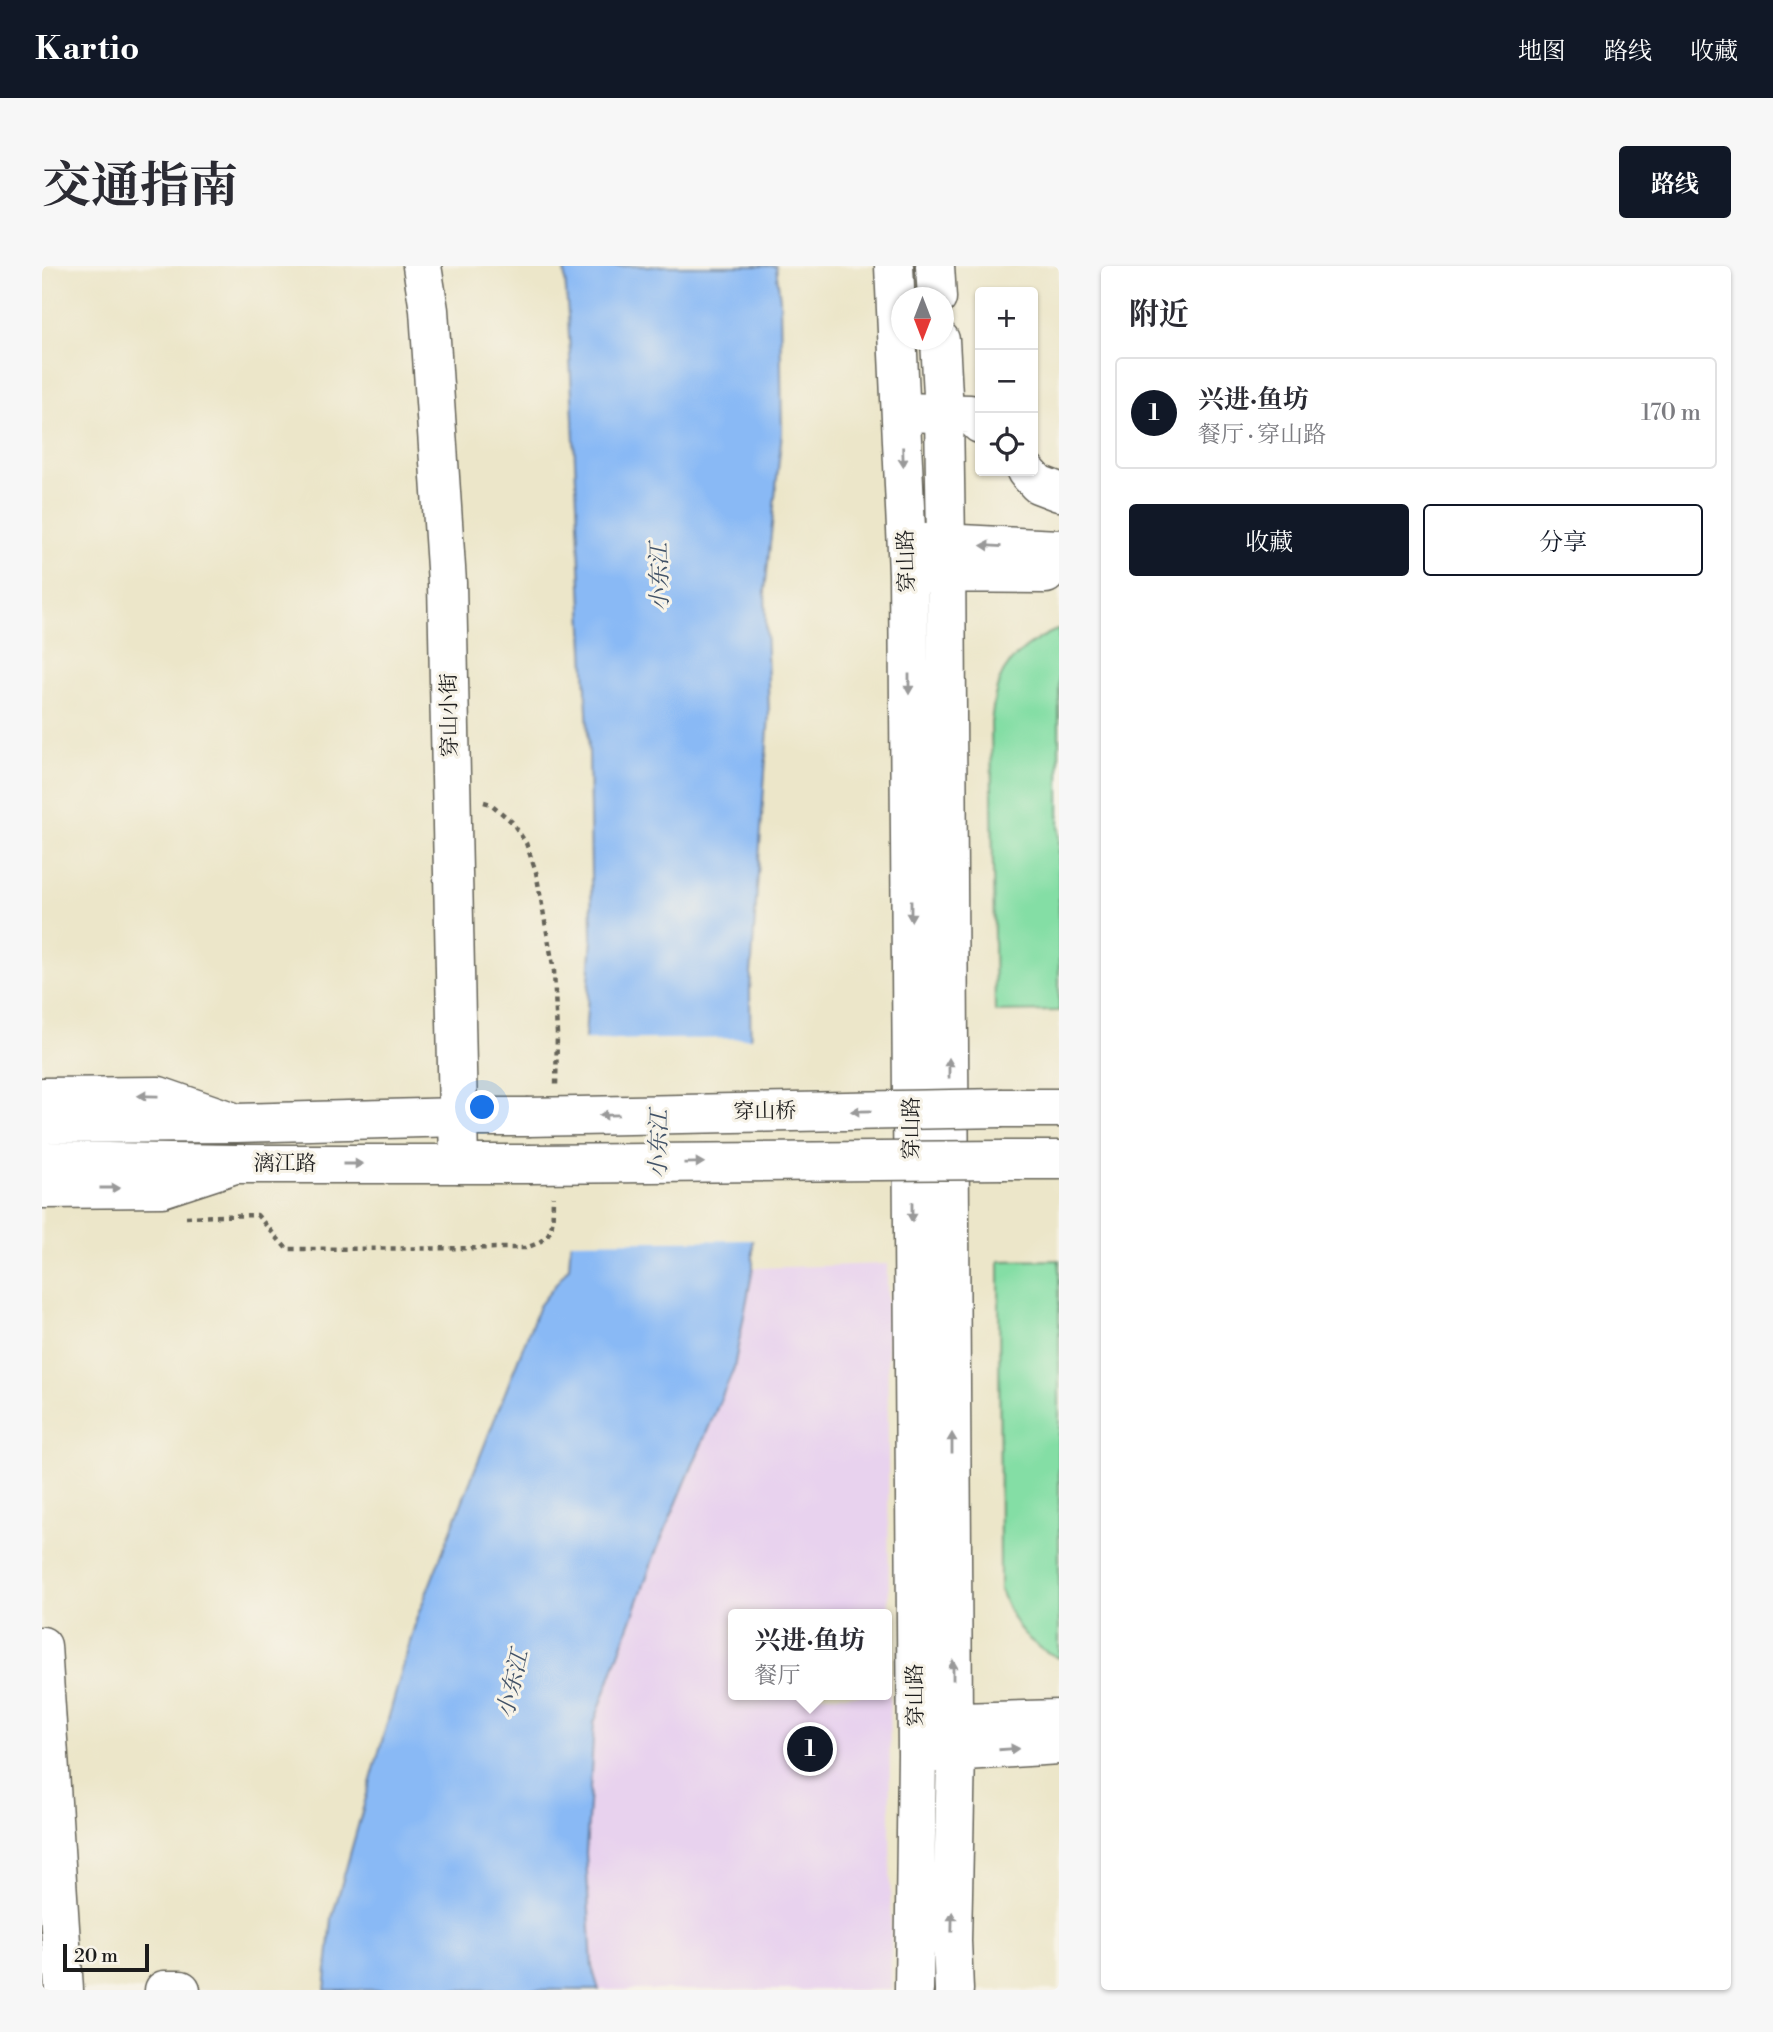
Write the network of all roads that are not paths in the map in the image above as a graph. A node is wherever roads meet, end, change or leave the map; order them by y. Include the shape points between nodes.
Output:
1 (422, 266) edge
2 (894, 266) edge
3 (935, 266) edge
4 (936, 287) edge
5 (943, 350) edge
6 (901, 412) junction
7 (962, 418) edge
8 (1031, 476) edge
9 (1059, 492) edge
10 (1059, 550) edge
11 (907, 557) junction
12 (946, 558) junction
13 (1059, 575) edge
14 (42, 1097) edge
15 (1059, 1108) edge
16 (459, 1116) junction
17 (527, 1116) joint
18 (237, 1123) junction
19 (42, 1124) edge
20 (1059, 1160) edge
21 (42, 1161) edge
22 (235, 1164) junction
23 (459, 1164) junction
24 (42, 1189) edge
25 (42, 1646) edge
26 (1059, 1719) edge
27 (955, 1737) junction
28 (916, 1739) junction
29 (1059, 1745) edge
30 (64, 1990) edge
31 (164, 1990) edge
32 (181, 1990) edge
33 (914, 1990) edge
34 (954, 1990) edge

1 - 16 main road, 穿山小街 via 429,310 447,583
2 - 6 main road, 穿山路
3 - 4 main road
5 - 7 main road, 穿山路
6 - 7 main road
6 -> 11 main road, 穿山路
7 - 12 main road, 穿山路
8 - 9 main road
10 -> 12 main road
11 - 12 main road
11 -> 28 main road, 穿山路
12 - 13 main road
27 -> 12 main road, 穿山路
18 -> 14 main road via 159,1096
15 -> 17 main road, 穿山桥, bridge
16 - 17 main road, 漓江路
16 - 18 main road, 漓江路
16 - 23 main road, 穿山小街
18 - 19 main road, 漓江路
23 -> 20 main road, 漓江路, bridge
21 - 22 main road, 漓江路
22 -> 23 main road, 漓江路
24 -> 22 main road via 162,1188
25 - 30 main road
26 - 27 main road
27 - 28 main road
27 -> 29 main road
34 -> 27 main road, 穿山路
28 - 33 main road, 穿山路
31 - 32 main road

